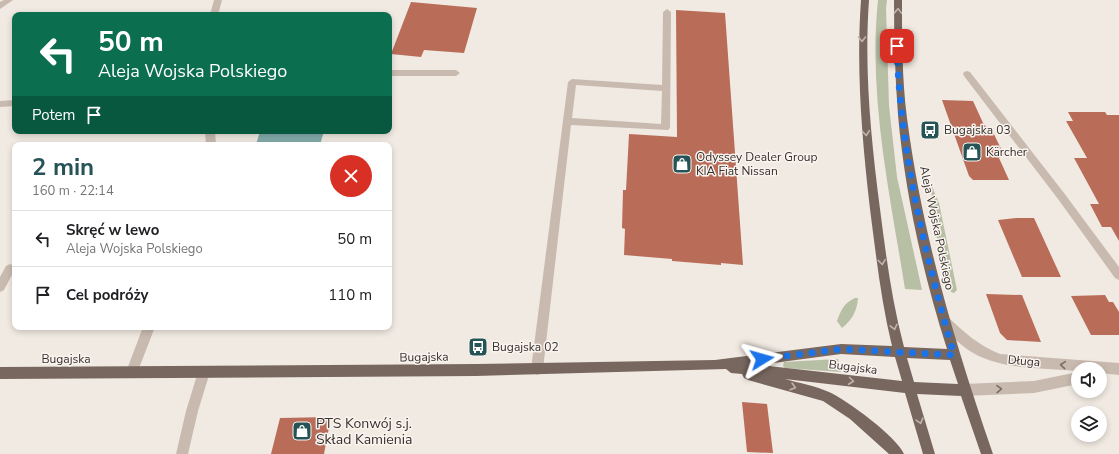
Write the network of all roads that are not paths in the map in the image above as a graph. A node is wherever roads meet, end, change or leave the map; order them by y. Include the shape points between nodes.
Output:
1 (9, 0) edge
2 (218, 0) edge
3 (865, 0) edge
4 (898, 0) edge
5 (0, 6) edge
6 (215, 12) edge
7 (666, 12) dead end
8 (392, 73) edge
9 (456, 73) dead end
10 (967, 74) dead end
11 (666, 88) junction
12 (0, 104) edge
13 (12, 104) edge
14 (568, 121) junction
15 (10, 269) dead end
16 (1119, 275) edge
17 (0, 287) edge
18 (944, 320) junction
19 (148, 330) edge
20 (900, 352) junction
21 (954, 355) junction
22 (715, 365) junction
23 (537, 369) junction
24 (1117, 369) edge
25 (1107, 371) edge
26 (132, 372) junction
27 (204, 372) junction
28 (0, 374) edge
29 (1071, 380) edge
30 (910, 388) junction
31 (964, 390) junction
32 (182, 454) edge
33 (898, 454) edge
34 (929, 454) edge
35 (987, 454) edge

1 - 5 street
2 - 6 street
3 -> 20 main road via 862,60 866,133 888,302
18 -> 4 main road, Aleja Wojska Polskiego via 916,212 904,135 898,82
7 - 11 street
8 - 9 street
10 - 16 street
11 - 14 street via 572,82
11 - 14 street via 665,128
12 - 13 street
14 - 23 street
15 - 17 street
18 - 21 main road, Aleja Wojska Polskiego
24 -> 18 street, Długa via 1000,359 971,345
19 - 26 street
20 - 21 main road, Bugajska
20 - 22 main road, Bugajska via 841,349
20 - 30 main road
21 - 31 main road, Aleja Wojska Polskiego
22 - 23 main road, Bugajska
22 -> 30 main road, Bugajska
22 -> 33 main road via 825,396 873,430
23 - 27 main road, Bugajska
24 - 25 street, Długa
26 - 27 main road, Bugajska
26 - 28 main road, Bugajska
27 - 32 street
31 -> 29 street, Długa via 1034,388
30 - 31 main road, Bugajska
30 -> 34 main road
31 - 35 main road, Aleja Wojska Polskiego

